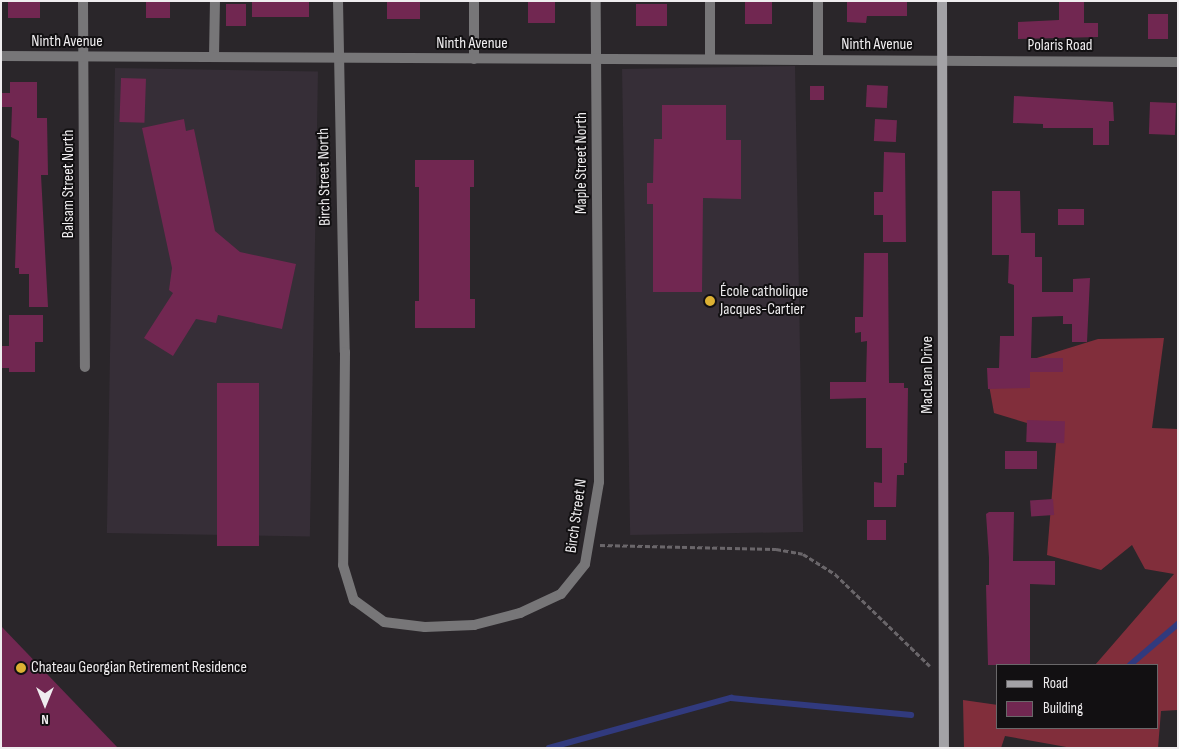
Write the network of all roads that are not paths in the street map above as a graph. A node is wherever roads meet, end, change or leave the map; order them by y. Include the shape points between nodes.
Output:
1 (83, 1) edge
2 (215, 1) edge
3 (338, 1) edge
4 (474, 1) edge
5 (596, 1) edge
6 (710, 1) edge
7 (818, 1) edge
8 (942, 1) edge
9 (1, 56) edge
10 (84, 57) junction
11 (214, 57) junction
12 (337, 58) junction
13 (474, 58) junction
14 (597, 59) junction
15 (710, 60) junction
16 (818, 60) junction
17 (942, 61) junction
18 (1178, 62) edge
19 (598, 324) joint
20 (345, 352) joint
21 (85, 367) dead end
22 (944, 748) edge

1 - 10 street, Balsam Street North
2 - 11 street
3 - 12 street, Birch Street North
4 - 13 street
5 - 14 street, Maple Street North
6 - 15 street
7 - 16 street
8 - 17 street, MacLean Drive
9 - 10 street, Ninth Avenue
10 - 11 street, Ninth Avenue
10 - 21 street, Balsam Street North
11 - 12 street, Ninth Avenue
12 - 13 street, Ninth Avenue
12 - 20 street, Birch Street North
13 - 14 street, Ninth Avenue
14 - 15 street, Ninth Avenue
14 - 19 street, Maple Street North
15 - 16 street, Ninth Avenue
16 - 17 street, Ninth Avenue
17 - 18 street, Polaris Road
17 - 22 street, MacLean Drive
19 - 20 street, Birch Street N via 599,482 586,564 561,594 520,613 474,624 425,627 384,622 354,600 343,565

